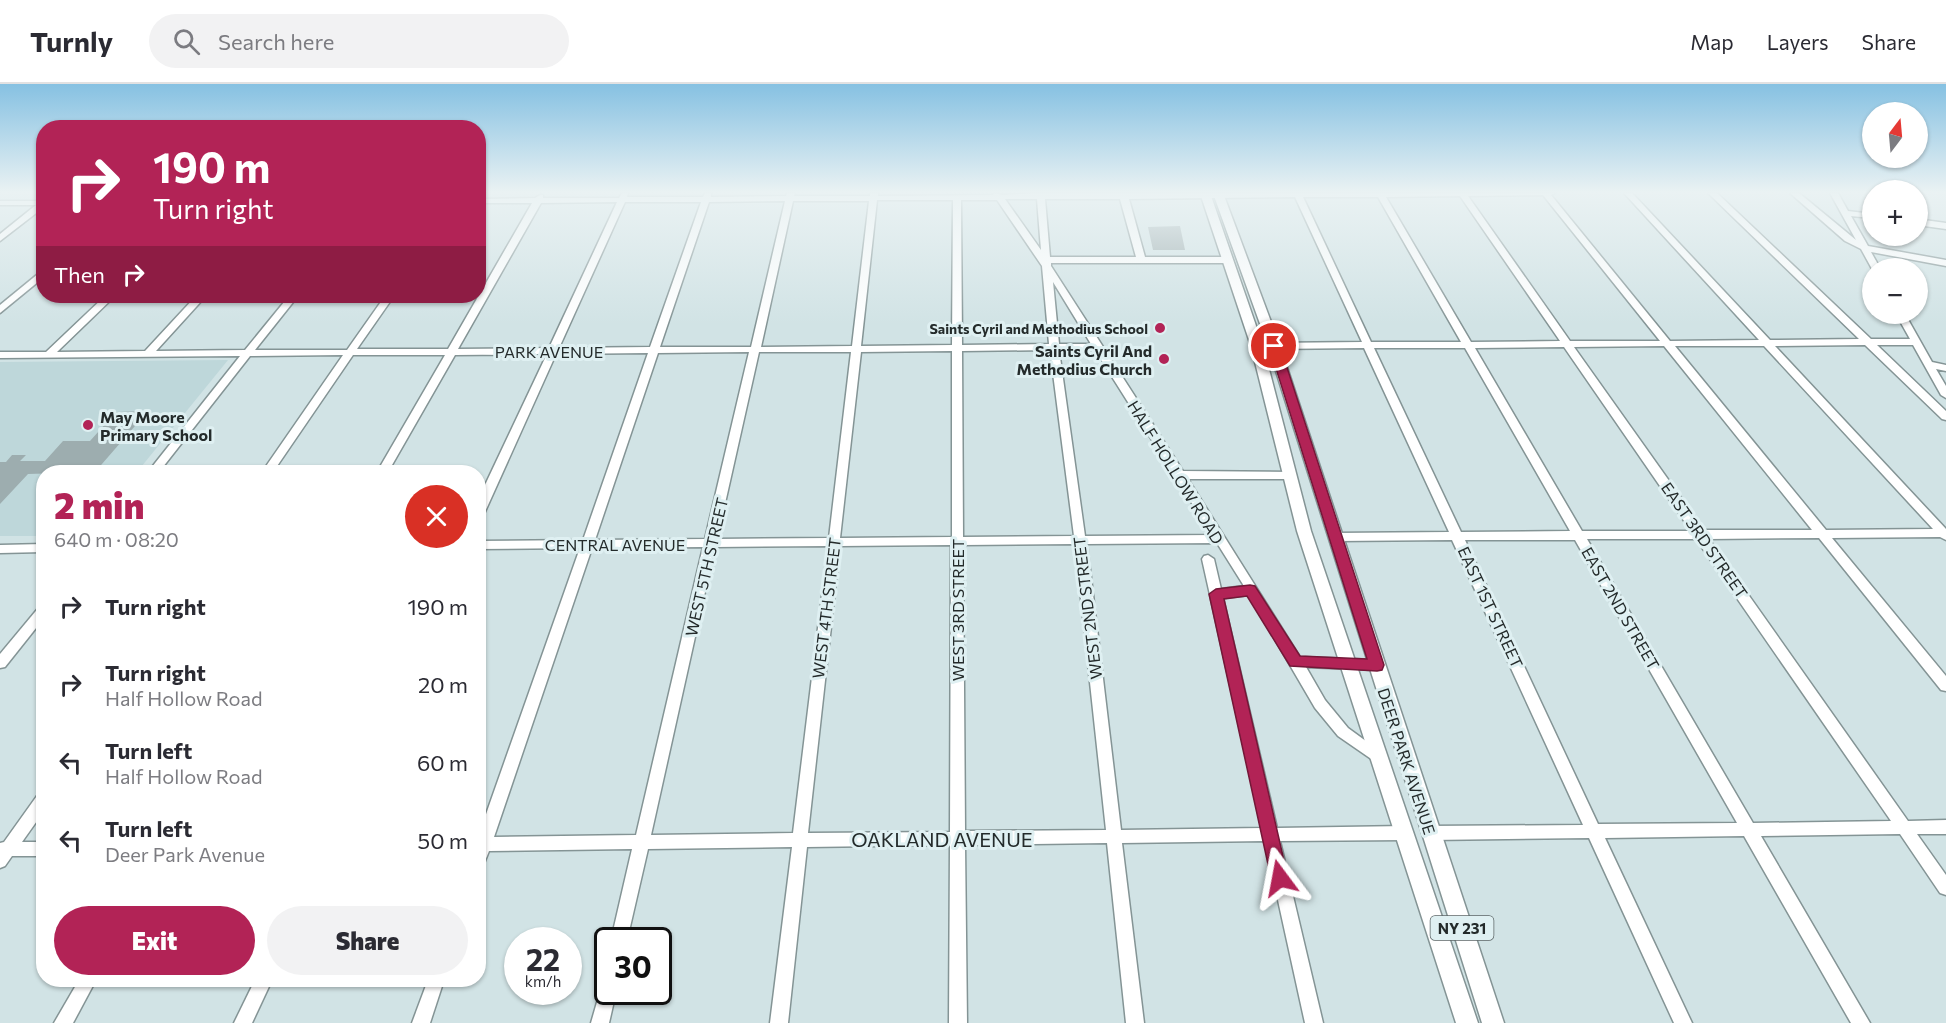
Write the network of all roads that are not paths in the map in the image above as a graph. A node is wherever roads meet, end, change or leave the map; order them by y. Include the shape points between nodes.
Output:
1 (517, 237) edge
2 (605, 237) edge
3 (693, 237) edge
4 (782, 237) edge
5 (868, 237) edge
6 (957, 237) edge
7 (1028, 237) edge
8 (1043, 237) edge
9 (1135, 237) edge
10 (1222, 237) edge
11 (1229, 237) edge
12 (1317, 237) edge
13 (1406, 237) edge
14 (1493, 237) edge
15 (1581, 237) edge
16 (1669, 237) edge
17 (1757, 237) edge
18 (1845, 237) edge
19 (1859, 237) edge
20 (1865, 248) junction
21 (1870, 258) edge
22 (1045, 260) junction
23 (1141, 260) junction
24 (1228, 260) junction
25 (1946, 263) edge
26 (36, 279) edge
27 (486, 291) edge
28 (103, 303) edge
29 (195, 303) edge
30 (288, 303) edge
31 (384, 303) edge
32 (479, 303) edge
33 (0, 310) edge
34 (1906, 324) edge
35 (1767, 342) junction
36 (1866, 342) junction
37 (1916, 342) junction
38 (1668, 343) junction
39 (1569, 344) junction
40 (1369, 345) junction
41 (1469, 345) junction
42 (1257, 346) junction
43 (1274, 346) junction
44 (1054, 347) junction
45 (1097, 347) junction
46 (957, 348) junction
47 (855, 349) junction
48 (756, 350) junction
49 (554, 351) junction
50 (654, 351) junction
51 (350, 352) junction
52 (451, 352) junction
53 (247, 353) junction
54 (50, 354) junction
55 (148, 354) junction
56 (0, 355) edge
57 (1930, 364) junction
58 (1946, 368) edge
59 (1946, 395) edge
60 (1946, 417) edge
61 (159, 465) edge
62 (273, 465) edge
63 (387, 465) edge
64 (1181, 475) junction
65 (1289, 475) junction
66 (486, 497) edge
67 (1821, 533) junction
68 (1945, 534) edge
69 (1579, 535) junction
70 (1701, 535) junction
71 (1336, 537) junction
72 (1458, 537) junction
73 (1080, 539) junction
74 (1218, 539) junction
75 (957, 540) junction
76 (712, 543) junction
77 (834, 543) junction
78 (587, 544) junction
79 (486, 545) edge
80 (36, 548) edge
81 (0, 549) edge
82 (1208, 559) dead end
83 (1250, 590) junction
84 (1216, 594) junction
85 (36, 619) edge
86 (1296, 662) junction
87 (0, 663) edge
88 (1348, 664) junction
89 (1377, 665) junction
90 (1946, 686) edge
91 (1380, 759) junction
92 (36, 809) edge
93 (1904, 827) junction
94 (1946, 827) edge
95 (1750, 829) junction
96 (486, 830) edge
97 (1405, 833) junction
98 (1430, 833) junction
99 (1596, 833) junction
100 (1270, 836) junction
101 (1113, 838) junction
102 (799, 840) junction
103 (957, 840) junction
104 (642, 842) junction
105 (486, 844) edge
106 (36, 850) edge
107 (3, 853) edge
108 (1946, 888) edge
109 (622, 927) edge
110 (84, 987) edge
111 (261, 987) edge
112 (434, 987) edge
113 (604, 1005) edge
114 (63, 1023) edge
115 (243, 1023) edge
116 (421, 1023) edge
117 (600, 1023) edge
118 (779, 1023) edge
119 (958, 1023) edge
120 (1135, 1023) edge
121 (1314, 1023) edge
122 (1467, 1023) edge
123 (1493, 1023) edge
124 (1683, 1023) edge
125 (1861, 1023) edge

1 - 27 street
2 - 49 street
3 - 50 street
4 - 48 street, WEST 5TH STREET
5 - 47 street, WEST 4TH STREET
6 - 46 street, WEST 3RD STREET
7 - 22 street, HALF HOLLOW ROAD
8 - 22 street, WEST 2ND STREET
9 - 23 street
10 - 24 main road, DEER PARK AVENUE / NY 231
11 - 43 main road, DEER PARK AVENUE / NY 231
12 - 40 street, EAST 1ST STREET
13 - 41 street, EAST 2ND STREET
14 - 39 street, EAST 3RD STREET
15 - 38 street
16 - 35 street
17 - 36 street
18 - 20 street
19 - 20 street
20 - 21 street
20 - 25 street
22 - 23 street
22 - 44 street, WEST 2ND STREET
22 - 45 street, HALF HOLLOW ROAD
23 - 24 street
24 - 42 main road, DEER PARK AVENUE / NY 231
26 - 33 street
28 - 54 street
29 - 55 street
30 - 53 street
31 - 51 street
32 - 52 street
34 - 37 street
35 - 36 street
35 - 38 street
35 - 68 street
36 - 37 street
36 - 60 street
37 - 57 street
38 - 39 street
38 - 67 street
39 - 41 street
39 - 70 street, EAST 3RD STREET
40 - 41 street
40 - 43 street
40 - 72 street, EAST 1ST STREET
41 - 69 street, EAST 2ND STREET
42 - 43 street
42 - 65 main road, DEER PARK AVENUE / NY 231
43 - 71 main road, DEER PARK AVENUE / NY 231
44 - 45 street, PARK AVENUE
44 - 46 street, PARK AVENUE
44 - 73 street, WEST 2ND STREET
45 - 64 street, HALF HOLLOW ROAD
46 - 47 street, PARK AVENUE
46 - 75 street, WEST 3RD STREET
47 - 48 street, PARK AVENUE
47 - 77 street, WEST 4TH STREET
48 - 50 street, PARK AVENUE
48 - 76 street, WEST 5TH STREET
49 - 50 street, PARK AVENUE
49 - 52 street, PARK AVENUE
49 - 66 street
50 - 78 street
51 - 52 street, PARK AVENUE
51 - 53 street, PARK AVENUE
51 - 62 street
52 - 63 street
53 - 55 street, PARK AVENUE
53 - 61 street
54 - 55 street, PARK AVENUE
54 - 56 street, PARK AVENUE
57 - 58 street
57 - 59 street
64 - 65 street
64 - 74 street, HALF HOLLOW ROAD
65 - 88 main road, DEER PARK AVENUE / NY 231
67 - 68 street
67 - 70 street
67 - 90 street
69 - 70 street
69 - 72 street
69 - 95 street, EAST 2ND STREET
70 - 93 street, EAST 3RD STREET
71 - 72 street
71 - 89 main road, DEER PARK AVENUE / NY 231
72 - 99 street, EAST 1ST STREET
73 - 74 street, CENTRAL AVENUE
73 - 75 street, CENTRAL AVENUE
73 - 101 street, WEST 2ND STREET
74 - 83 street, HALF HOLLOW ROAD
75 - 77 street, CENTRAL AVENUE
75 - 103 street, WEST 3RD STREET
76 - 77 street, CENTRAL AVENUE
76 - 78 street, CENTRAL AVENUE
76 - 104 street, WEST 5TH STREET
77 - 102 street, WEST 4TH STREET
78 - 79 street, CENTRAL AVENUE
78 - 96 street
80 - 81 street
82 - 84 street
83 - 84 street
83 - 86 street, HALF HOLLOW ROAD
84 - 100 street
85 - 87 street
86 - 88 street
86 - 91 street, HALF HOLLOW ROAD via 1320,704 1348,736
88 - 89 street
88 - 91 main road, DEER PARK AVENUE / NY 231
89 - 98 main road, DEER PARK AVENUE / NY 231
91 - 97 main road, DEER PARK AVENUE / NY 231
92 - 107 street
93 - 94 street
93 - 95 street
93 - 108 street, EAST 3RD STREET
95 - 99 street
95 - 125 street, EAST 2ND STREET
97 - 100 street, OAKLAND AVENUE
97 - 122 main road, DEER PARK AVENUE / NY 231
98 - 99 street
98 - 123 main road, DEER PARK AVENUE / NY 231
99 - 124 street, EAST 1ST STREET
100 - 101 street, OAKLAND AVENUE
100 - 121 street
101 - 103 street, OAKLAND AVENUE
101 - 120 street, WEST 2ND STREET
102 - 103 street, OAKLAND AVENUE
102 - 104 street, OAKLAND AVENUE
102 - 118 street, WEST 4TH STREET
103 - 119 street, WEST 3RD STREET
104 - 105 street, OAKLAND AVENUE
104 - 109 street, WEST 5TH STREET
106 - 107 street
110 - 114 street
111 - 115 street
112 - 116 street
113 - 117 street

